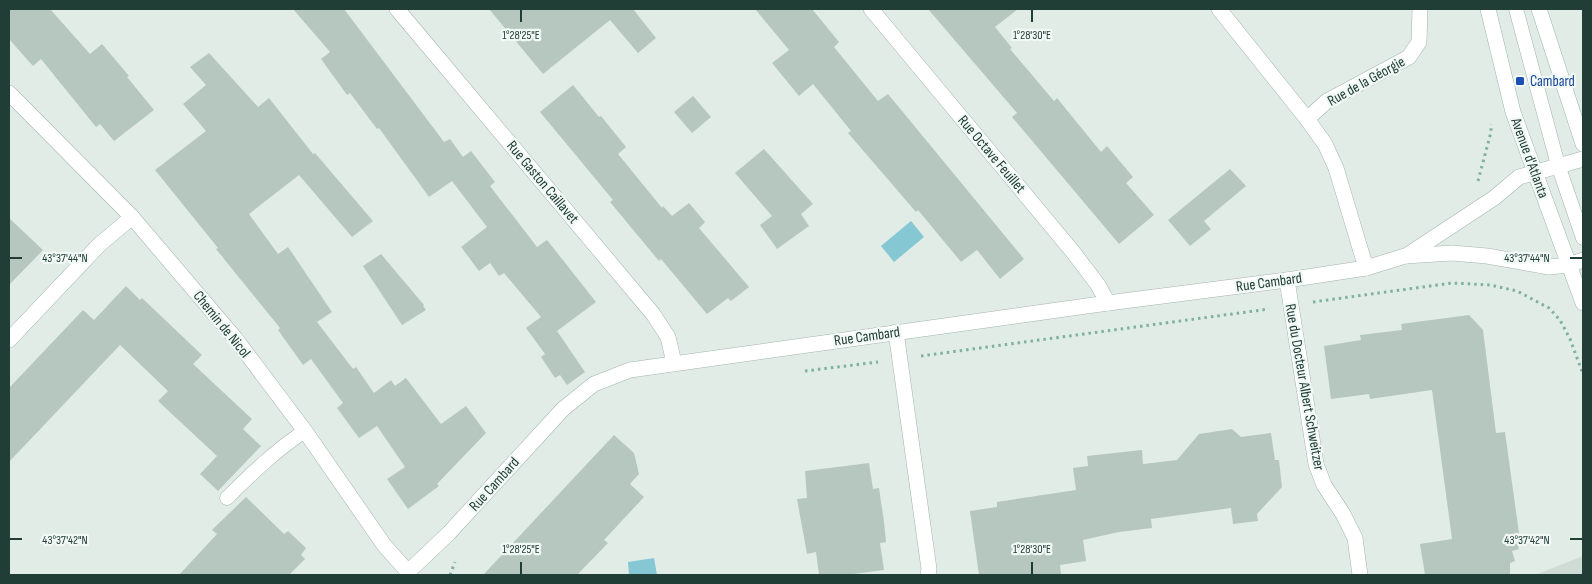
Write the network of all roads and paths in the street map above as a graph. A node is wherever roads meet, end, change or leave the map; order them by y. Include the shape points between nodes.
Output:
1 (397, 9) edge
2 (871, 9) edge
3 (1219, 9) edge
4 (1420, 9) edge
5 (1488, 9) edge
6 (1516, 9) edge
7 (1539, 9) edge
8 (9, 93) edge
9 (1307, 119) junction
10 (1583, 144) edge
11 (1583, 159) edge
12 (1558, 165) junction
13 (1536, 172) junction
14 (132, 217) junction
15 (1583, 238) edge
16 (1404, 256) junction
17 (1583, 260) edge
18 (1569, 265) junction
19 (1366, 268) junction
20 (1287, 280) junction
21 (1323, 301) dead end
22 (1108, 303) junction
23 (1583, 303) edge
24 (1260, 310) dead end
25 (896, 332) junction
26 (9, 340) edge
27 (899, 359) junction
28 (674, 363) junction
29 (802, 372) dead end
30 (1583, 374) edge
31 (305, 431) junction
32 (227, 498) dead end
33 (456, 558) dead end
34 (408, 574) edge
35 (450, 575) edge
36 (928, 575) edge
37 (1360, 575) edge

1 - 28 street, Rue Gaston Caillavet via 653,314 668,337
2 - 22 street, Rue Octave Feuillet via 1074,252
3 - 9 street
4 - 9 street, Rue de la Géorgie via 1419,42 1409,57 1326,101
5 - 13 street, Avenue d'Atlanta via 1513,112
6 - 12 lane, Avenue d'Atlanta
7 - 10 street
8 - 14 street, Chemin de Nicol
9 - 19 street via 1326,144 1336,168
11 - 12 street, Rue Cambard
12 - 13 street, Rue Cambard
12 - 15 lane, Avenue d'Atlanta
13 - 16 street, Rue Cambard via 1519,177 1494,198
13 - 18 street, Avenue d'Atlanta
14 - 26 street via 99,245
14 - 31 street, Chemin de Nicol via 235,338
16 - 18 street, Rue Cambard via 1452,253 1549,266
16 - 19 street, Rue Cambard
17 - 18 street, Rue Cambard
18 - 23 street, Avenue d'Atlanta
19 - 20 street, Rue Cambard
20 - 22 street, Rue Cambard
20 - 37 street, Rue du Docteur Albert Schweitzer via 1316,464 1324,485 1355,538
21 - 30 path via 1452,283 1490,285 1517,291 1549,308 1560,320
22 - 25 street, Rue Cambard
24 - 27 path
25 - 27 street
25 - 28 street, Rue Cambard
27 - 29 path
27 - 36 street
28 - 34 street, Rue Cambard via 630,370 594,384 563,409
31 - 32 lane via 284,445
31 - 34 street, Chemin de Nicol via 384,545
33 - 35 path

